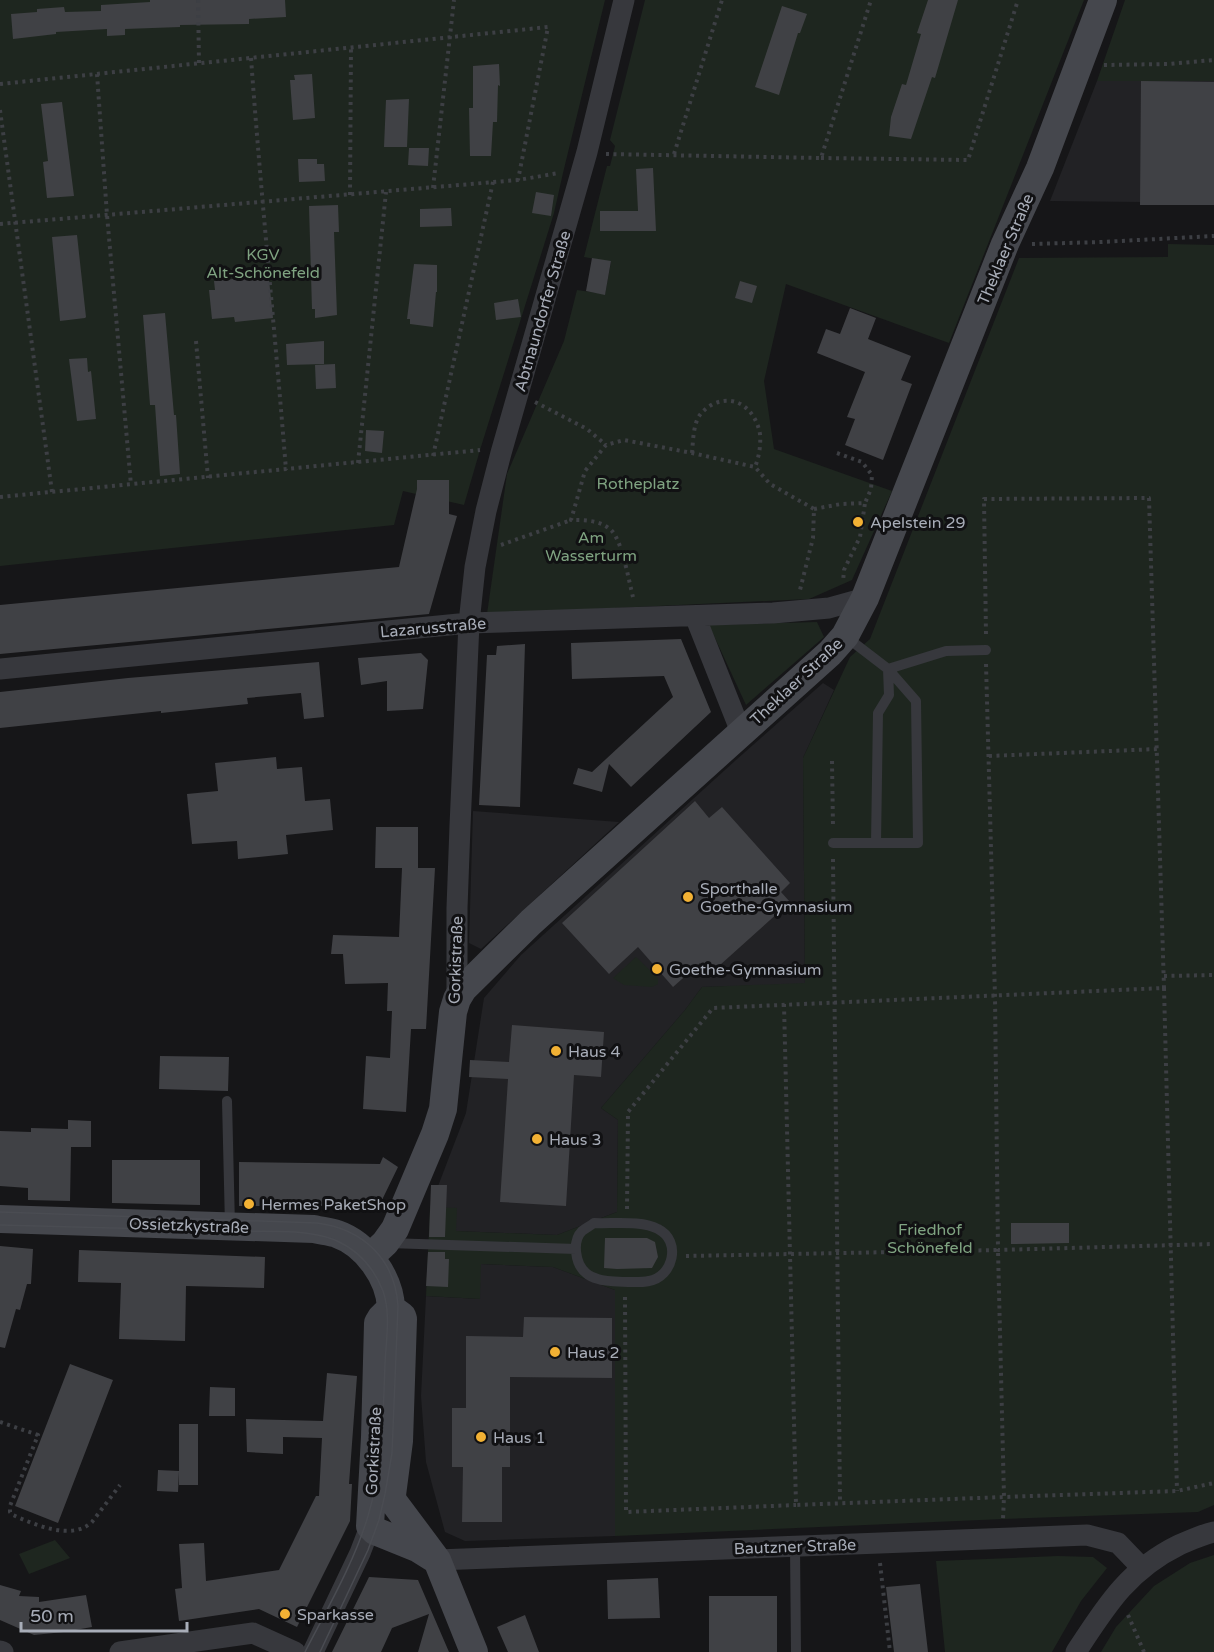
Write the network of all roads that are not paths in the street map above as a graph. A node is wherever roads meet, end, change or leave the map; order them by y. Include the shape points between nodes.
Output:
1 (624, 0) edge
2 (1103, 0) edge
3 (854, 601) junction
4 (695, 616) junction
5 (469, 623) junction
6 (845, 636) junction
7 (986, 650) road end
8 (0, 669) edge
9 (888, 669) junction
10 (741, 732) junction
11 (833, 843) road end
12 (876, 843) junction
13 (457, 999) junction
14 (227, 1101) dead end
15 (0, 1219) edge
16 (230, 1226) junction
17 (576, 1249) junction
18 (377, 1250) junction
19 (391, 1308) junction
20 (392, 1495) junction
21 (370, 1527) junction
22 (1214, 1532) edge
23 (795, 1547) junction
24 (437, 1560) junction
25 (1142, 1568) junction
26 (120, 1652) edge
27 (295, 1652) edge
28 (313, 1652) edge
29 (474, 1652) edge
30 (796, 1652) edge
31 (1076, 1652) edge

1 - 5 street, Abtnaundorfer Straße via 587,152 486,511
2 - 3 main road, Theklaer Straße via 1040,168
3 - 4 street, Lazarusstraße via 829,608
3 - 6 main road, Theklaer Straße
4 - 5 street, Lazarusstraße
4 - 10 street
5 - 8 street, Lazarusstraße
5 - 13 street, Gorkistraße
6 - 9 lane
6 - 10 main road, Theklaer Straße
7 - 9 lane via 946,651
9 - 12 lane via 889,695 878,713
9 - 12 lane via 916,700 918,843
10 - 13 main road, Theklaer Straße via 503,948
11 - 12 lane
13 - 18 main road, Gorkistraße via 450,1026 443,1109 400,1219
14 - 16 lane
15 - 16 main road, Ossietzkystraße
16 - 18 main road, Ossietzkystraße via 314,1229
17 - 17 lane via 585,1273 601,1281 650,1281 669,1267 672,1256 669,1238 646,1225 594,1223 581,1232
17 - 18 lane
18 - 19 main road, Gorkistraße
19 - 20 main road, Gorkistraße via 403,1319 399,1441
19 - 21 main road, Gorkistraße via 378,1323
20 - 21 lane, Gorkistraße
20 - 24 main road
21 - 24 main road
21 - 28 street, Gorkistraße
22 - 25 street via 1166,1552
23 - 24 street, Bautzner Straße
23 - 25 street, Bautzner Straße via 1087,1534 1118,1543
23 - 30 lane
24 - 29 main road
25 - 31 street via 1109,1602
26 - 27 street via 253,1633

